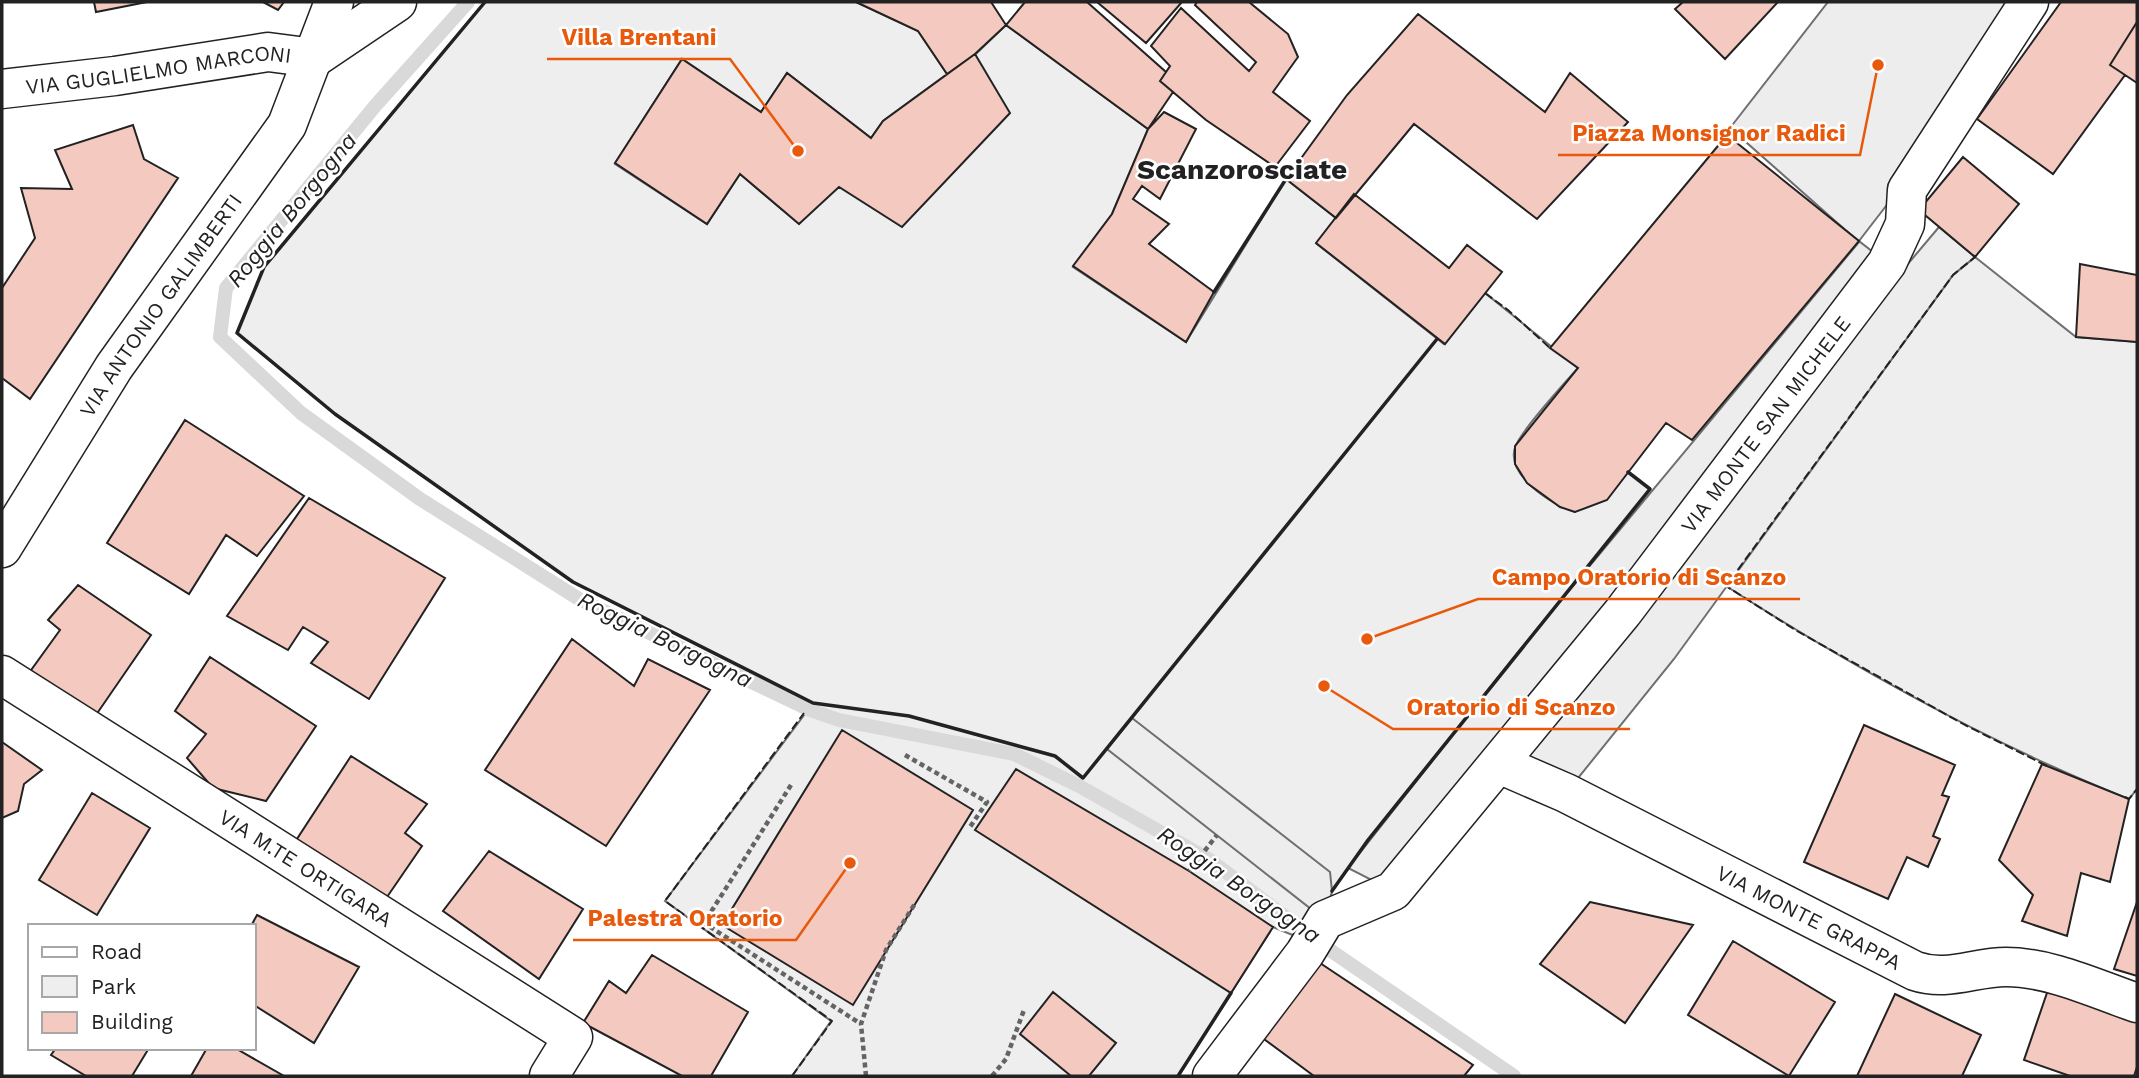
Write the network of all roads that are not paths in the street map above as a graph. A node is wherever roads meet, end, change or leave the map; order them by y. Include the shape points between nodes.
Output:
1 (334, 2) edge
2 (397, 2) edge
3 (2029, 2) edge
4 (314, 58) junction
5 (2, 89) edge
6 (2, 548) edge
7 (2, 675) edge
8 (1499, 764) junction
9 (2137, 1003) edge
10 (549, 1076) edge
11 (1212, 1076) edge

1 - 4 street, VIA ANTONIO GALIMBERTI
2 - 4 street
3 - 8 street, VIA MONTE SAN MICHELE via 1907,190 1905,224 1888,263 1725,481
4 - 5 street, VIA GUGLIELMO MARCONI via 268,52
4 - 6 street, VIA ANTONIO GALIMBERTI via 287,125 114,367
7 - 10 street, VIA M.TE ORTIGARA via 573,1037
8 - 9 street, VIA MONTE GRAPPA via 1566,793 1915,971 1941,978 2005,967 2028,969
8 - 11 street, VIA MONTE SAN MICHELE via 1393,891 1319,932

